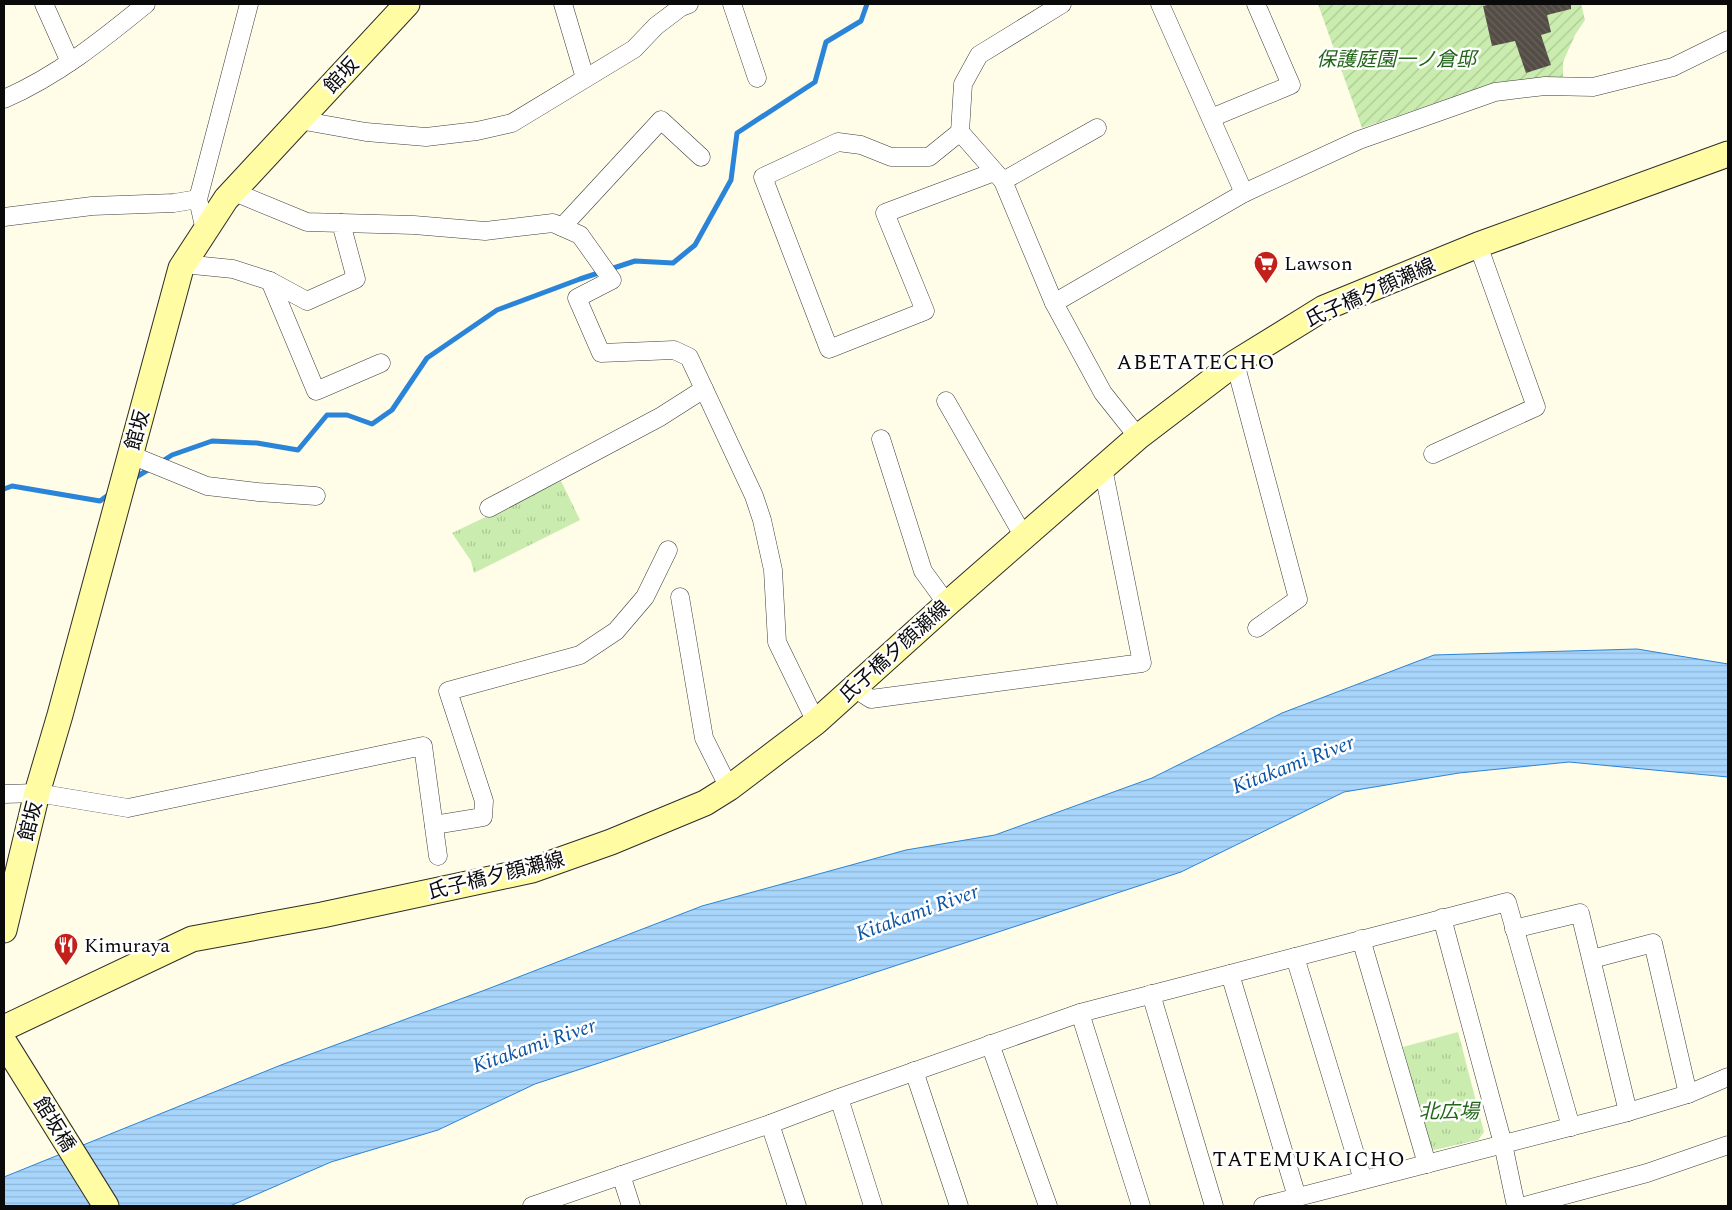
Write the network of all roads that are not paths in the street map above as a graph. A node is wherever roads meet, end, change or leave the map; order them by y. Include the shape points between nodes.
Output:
1 (44, 4) edge
2 (146, 4) edge
3 (249, 4) edge
4 (407, 4) edge
5 (563, 4) edge
6 (732, 4) edge
7 (1062, 4) edge
8 (1160, 4) edge
9 (1256, 4) edge
10 (680, 6) edge
11 (1728, 40) edge
12 (70, 62) junction
13 (585, 78) junction
14 (757, 78) dead end
15 (4, 99) edge
16 (1211, 118) junction
17 (300, 120) junction
18 (1096, 128) dead end
19 (960, 132) junction
20 (1728, 154) edge
21 (701, 157) dead end
22 (998, 176) junction
23 (234, 192) junction
24 (1244, 193) junction
25 (198, 199) junction
26 (4, 217) edge
27 (341, 223) junction
28 (562, 227) junction
29 (205, 231) junction
30 (1478, 245) junction
31 (183, 264) junction
32 (270, 281) junction
33 (1054, 303) junction
34 (381, 362) dead end
35 (1235, 363) junction
36 (704, 389) junction
37 (946, 400) dead end
38 (1138, 437) junction
39 (881, 438) dead end
40 (1433, 454) dead end
41 (128, 464) junction
42 (1103, 468) junction
43 (316, 496) dead end
44 (489, 508) dead end
45 (1024, 537) junction
46 (668, 550) dead end
47 (680, 597) dead end
48 (947, 604) junction
49 (1257, 628) dead end
50 (854, 688) junction
51 (816, 722) junction
52 (729, 788) junction
53 (37, 793) junction
54 (4, 794) edge
55 (434, 825) junction
56 (438, 856) dead end
57 (1442, 918) junction
58 (1514, 929) junction
59 (4, 930) edge
60 (1361, 940) junction
61 (1295, 957) junction
62 (1592, 959) junction
63 (1230, 974) junction
64 (1151, 994) junction
65 (1080, 1013) junction
66 (4, 1028) edge
67 (4, 1042) edge
68 (990, 1044) junction
69 (914, 1072) junction
70 (1728, 1077) edge
71 (1688, 1094) junction
72 (839, 1098) junction
73 (1628, 1112) junction
74 (770, 1124) junction
75 (1571, 1127) junction
76 (1502, 1144) junction
77 (1728, 1145) edge
78 (1427, 1164) junction
79 (621, 1175) junction
80 (1363, 1180) junction
81 (1297, 1197) junction
82 (542, 1205) edge
83 (106, 1206) edge
84 (632, 1206) edge
85 (797, 1206) edge
86 (874, 1206) edge
87 (959, 1206) edge
88 (1048, 1206) edge
89 (1141, 1206) edge
90 (1214, 1206) edge
91 (1263, 1206) edge
92 (1516, 1206) edge
93 (1524, 1206) edge

1 - 12 street
2 - 12 street
3 - 25 street
4 - 17 main road, 館坂
5 - 13 street
6 - 14 street
7 - 19 street via 979,55 963,84
8 - 16 street
9 - 16 street via 1291,85
10 - 13 street via 634,49
11 - 24 street via 1674,67 1593,87 1544,86 1495,92 1359,140
12 - 15 street
13 - 17 street via 512,123 477,131 426,137 366,132
16 - 24 street
17 - 23 main road, 館坂
18 - 22 street
19 - 22 street
19 - 22 street via 929,157 891,156 861,145 838,142 763,177 829,349 925,311 885,213
20 - 30 main road, 氏子橋夕顔瀬線
21 - 28 street via 661,120
22 - 33 street
23 - 27 street via 307,222
23 - 29 main road, 館坂
24 - 33 street
25 - 26 street via 92,206
25 - 29 street
27 - 28 street via 485,231 553,223
27 - 32 street via 356,279 307,301
28 - 36 street via 580,235 612,280 577,298 601,353 674,350 688,357
29 - 31 main road, 館坂
30 - 35 main road, 氏子橋夕顔瀬線 via 1324,308
30 - 40 street via 1536,407
31 - 32 street via 233,269
31 - 41 main road, 館坂
32 - 34 street via 316,391
33 - 38 street via 1103,394
35 - 38 main road, 氏子橋夕顔瀬線
35 - 49 street via 1298,599
36 - 44 street via 660,418
36 - 51 street via 754,496 773,570 777,642
37 - 45 street
38 - 42 main road, 氏子橋夕顔瀬線
39 - 48 street via 923,571
41 - 43 street via 207,486
41 - 53 main road, 館坂
42 - 45 main road, 氏子橋夕顔瀬線
42 - 50 street via 1142,663 871,699
45 - 48 main road, 氏子橋夕顔瀬線
46 - 55 street via 645,597 616,632 580,655 448,691 484,801 483,817
47 - 52 street via 704,738
48 - 50 main road, 氏子橋夕顔瀬線
50 - 51 main road, 氏子橋夕顔瀬線
51 - 52 main road, 氏子橋夕顔瀬線
52 - 66 main road, 氏子橋夕顔瀬線 via 705,803 532,870 192,939
53 - 54 street
53 - 55 street via 128,808 423,746
53 - 59 main road, 館坂
55 - 56 street
57 - 58 street via 1507,902
57 - 60 street
57 - 76 street
58 - 62 street via 1580,913
58 - 75 street
60 - 61 street
60 - 78 street
61 - 63 street
61 - 80 street
62 - 71 street via 1653,943
62 - 73 street
63 - 64 street
63 - 81 street
64 - 65 street
64 - 90 street
65 - 68 street
65 - 89 street
67 - 83 main road, 館坂橋
68 - 69 street
68 - 88 street
69 - 72 street
69 - 87 street
70 - 71 street
71 - 73 street
72 - 74 street
72 - 86 street
73 - 75 street
74 - 79 street
74 - 85 street
75 - 76 street
76 - 78 street
76 - 92 street
77 - 93 street via 1647,1173
78 - 80 street
79 - 82 street
79 - 84 street
80 - 81 street
81 - 91 street

